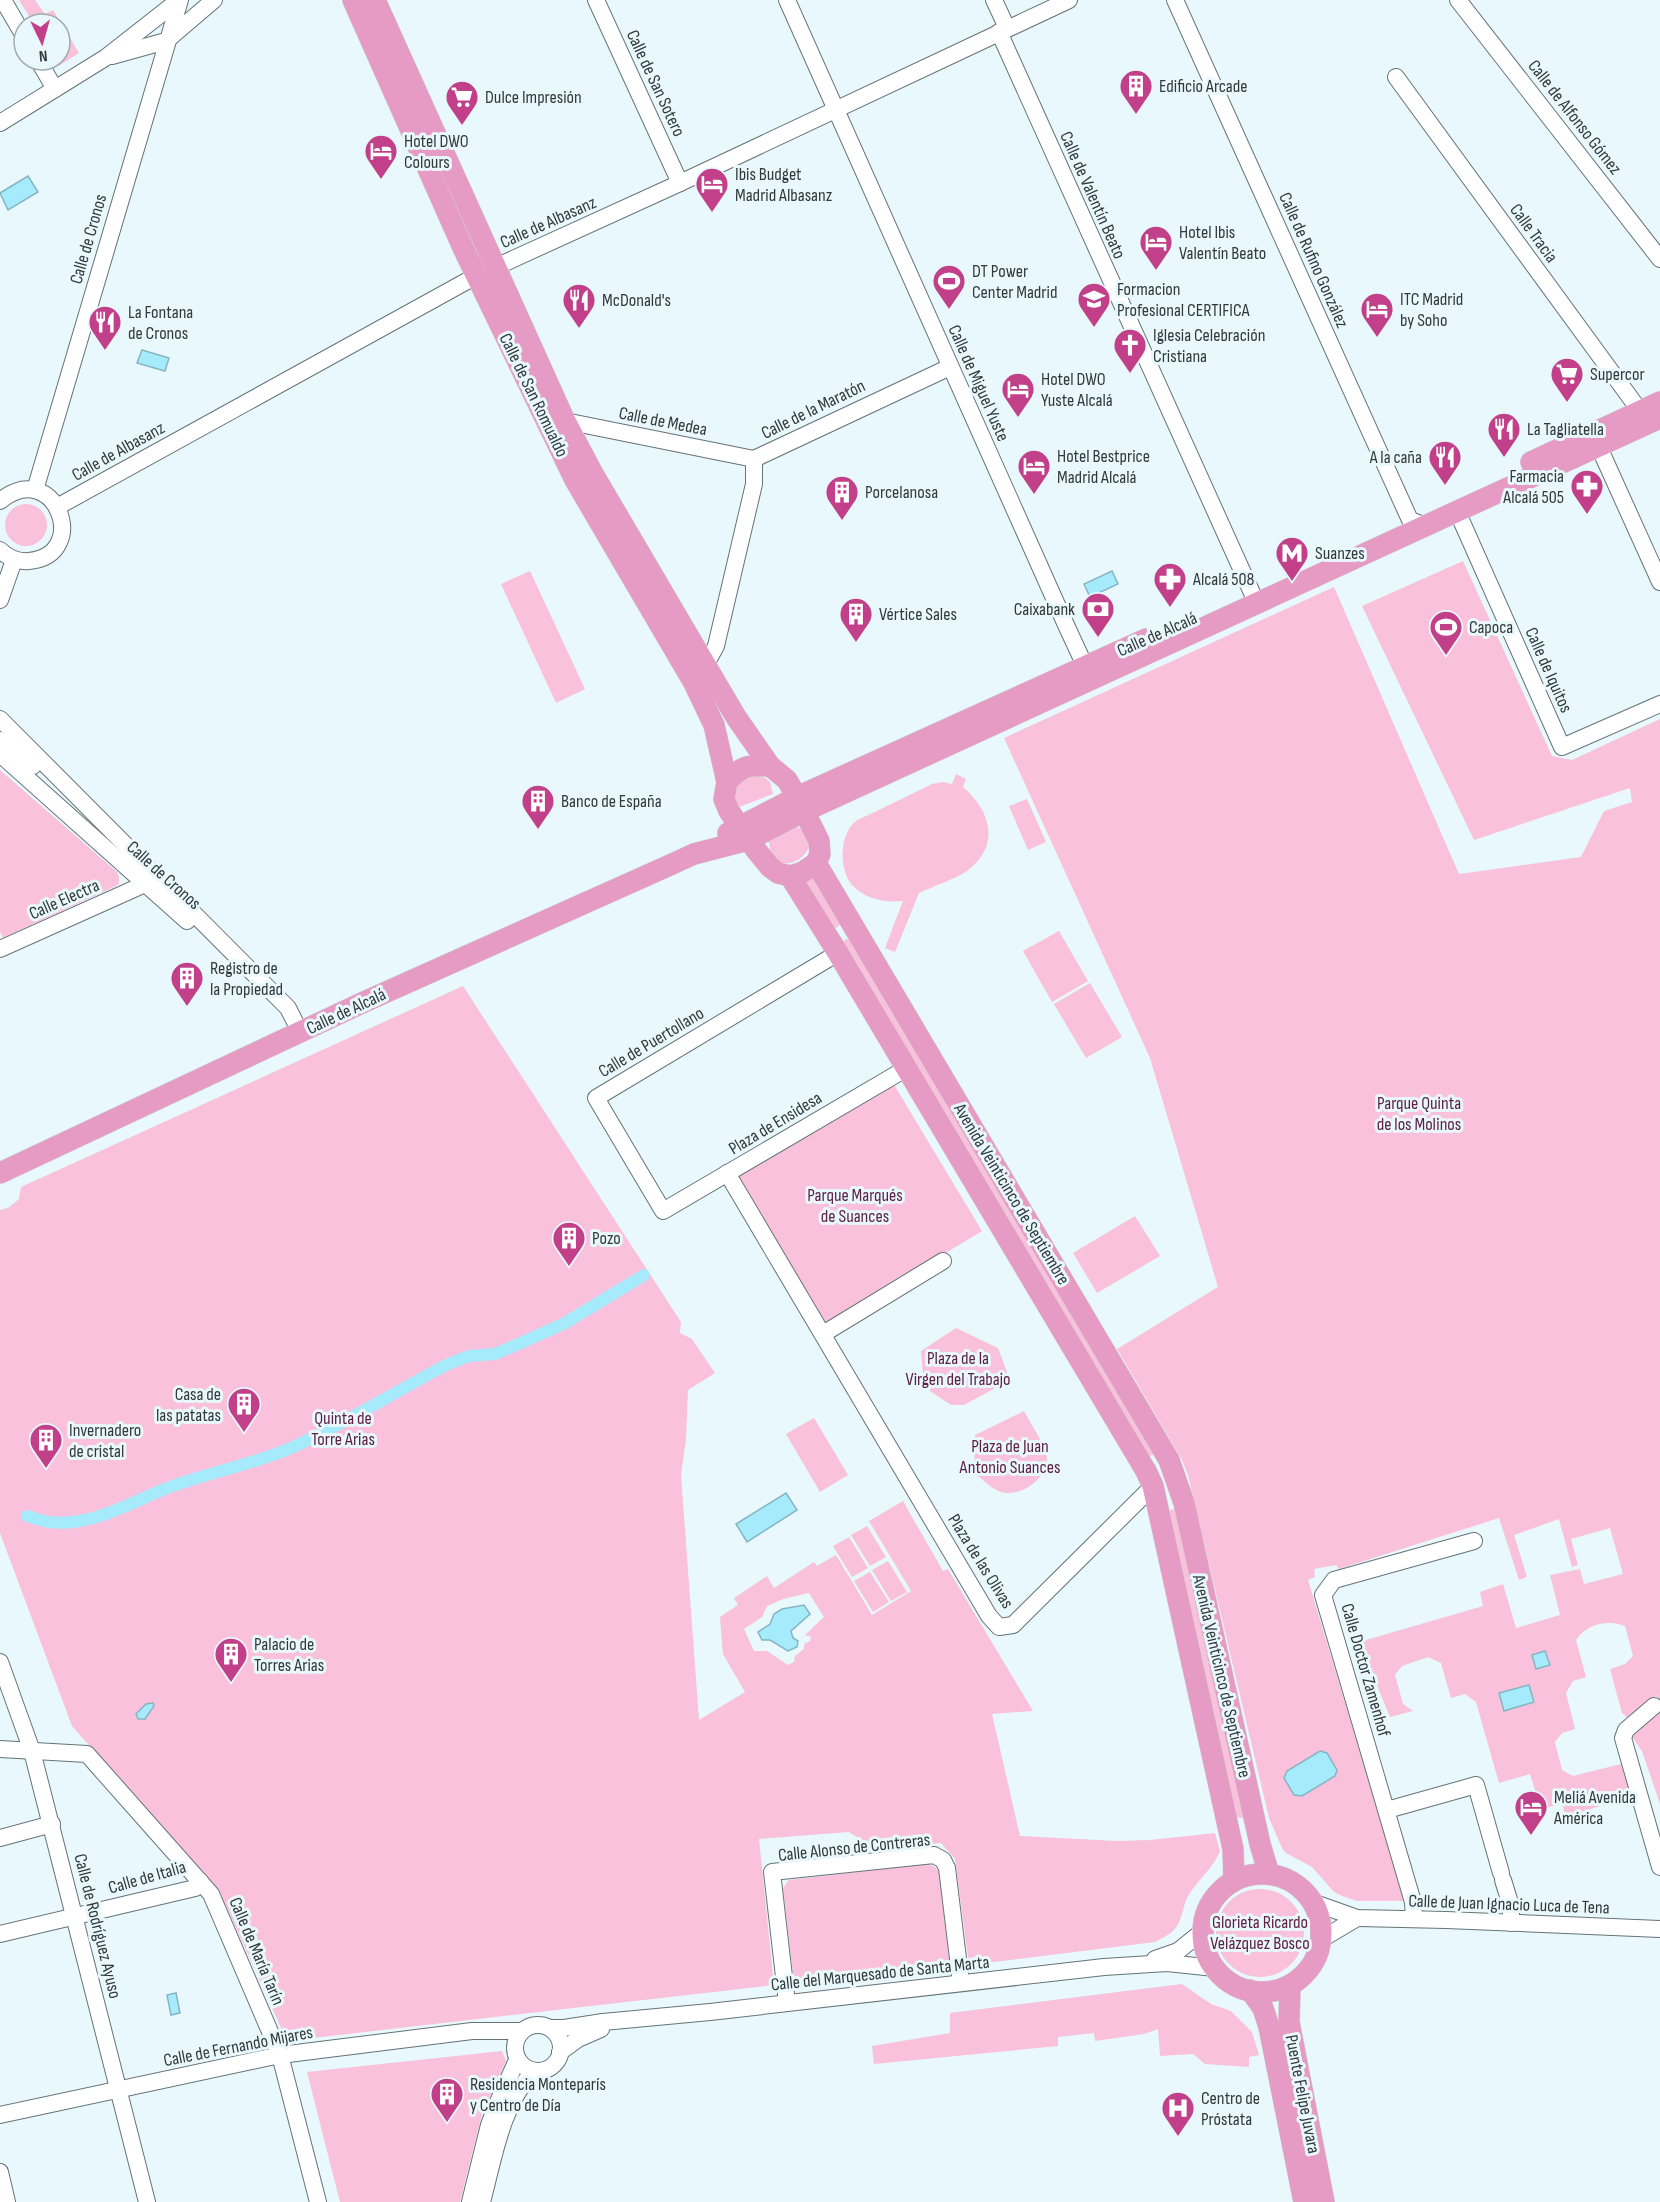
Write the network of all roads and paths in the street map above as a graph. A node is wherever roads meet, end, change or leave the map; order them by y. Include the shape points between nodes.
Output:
1 (3, 0) edge
2 (180, 0) edge
3 (214, 0) edge
4 (353, 0) edge
5 (375, 0) edge
6 (596, 0) edge
7 (787, 0) edge
8 (994, 0) edge
9 (1070, 0) edge
10 (1175, 0) edge
11 (1458, 0) edge
12 (12, 15) edge
13 (1003, 30) junction
14 (166, 41) junction
15 (105, 58) junction
16 (45, 72) edge
17 (1396, 77) dead end
18 (55, 89) junction
19 (837, 108) junction
20 (0, 123) edge
21 (680, 183) junction
22 (1660, 259) edge
23 (485, 272) junction
24 (950, 367) junction
25 (1648, 414) edge
26 (565, 421) junction
27 (1599, 447) junction
28 (754, 459) junction
29 (35, 490) junction
30 (0, 500) edge
31 (57, 507) junction
32 (1447, 509) junction
33 (1418, 523) junction
34 (7, 555) edge
35 (1660, 582) edge
36 (1254, 598) junction
37 (0, 600) edge
38 (705, 662) junction
39 (1093, 671) junction
40 (1660, 704) edge
41 (0, 719) edge
42 (0, 740) edge
43 (0, 754) edge
44 (770, 766) junction
45 (727, 782) junction
46 (801, 804) junction
47 (744, 833) junction
48 (816, 862) junction
49 (790, 876) junction
50 (145, 884) junction
51 (181, 900) junction
52 (854, 929) junction
53 (835, 947) junction
54 (0, 949) edge
55 (295, 1034) junction
56 (907, 1068) junction
57 (0, 1173) edge
58 (727, 1173) junction
59 (663, 1211) joint
60 (943, 1261) dead end
61 (823, 1334) junction
62 (1173, 1468) junction
63 (1149, 1479) junction
64 (1474, 1541) dead end
65 (0, 1662) edge
66 (1654, 1706) dead end
67 (0, 1749) edge
68 (32, 1751) junction
69 (1387, 1810) junction
70 (52, 1824) junction
71 (0, 1838) edge
72 (1660, 1867) edge
73 (1269, 1875) junction
74 (200, 1881) junction
75 (1234, 1881) junction
76 (1312, 1902) junction
77 (76, 1916) junction
78 (1357, 1918) junction
79 (1414, 1919) junction
80 (1511, 1923) junction
81 (1660, 1929) edge
82 (1203, 1931) junction
83 (0, 1934) edge
84 (1320, 1940) junction
85 (1136, 1964) junction
86 (1215, 1968) junction
87 (961, 1983) junction
88 (1290, 1985) junction
89 (1250, 1990) junction
90 (787, 2003) junction
91 (628, 2021) junction
92 (550, 2028) junction
93 (486, 2031) junction
94 (522, 2031) junction
95 (560, 2052) junction
96 (516, 2054) junction
97 (280, 2055) junction
98 (534, 2071) junction
99 (118, 2090) junction
100 (0, 2115) edge
101 (0, 2172) edge
102 (7, 2202) edge
103 (147, 2202) edge
104 (318, 2202) edge
105 (470, 2202) edge
106 (482, 2202) edge
107 (1304, 2202) edge
108 (1324, 2202) edge

1 - 12 street
2 - 14 street, Calle de Cronos
2 - 15 street
3 - 14 street
4 - 23 main road, Calle de San Romualdo
5 - 23 main road, Calle de San Romualdo
6 - 21 street, Calle de San Sotero
7 - 19 street, Calle de Miguel Yuste
8 - 13 street, Calle de Valentín Beato
9 - 13 street, Calle de Albasanz
10 - 33 street, Calle de Rufino González
11 - 22 street, Calle de Alfonso Gómez
13 - 19 street, Calle de Albasanz
13 - 36 street, Calle de Valentín Beato
14 - 15 street
14 - 29 street, Calle de Cronos
15 - 18 street
16 - 18 street
17 - 25 street, Calle Tracia
18 - 20 street
19 - 21 street, Calle de Albasanz
19 - 24 street, Calle de Miguel Yuste
21 - 23 street, Calle de Albasanz
23 - 26 main road, Calle de San Romualdo
23 - 31 street, Calle de Albasanz
23 - 45 main road, Calle de San Romualdo via 575,480 694,683 714,725
24 - 28 street, Calle de la Maratón
24 - 39 street, Calle de Miguel Yuste
25 - 27 main road, Calle de Alcalá
25 - 27 street, Calle de Alcalá via 1598,442
25 - 32 main road, Calle de Alcalá
26 - 28 street, Calle de Medea
26 - 38 main road, Calle de San Romualdo
27 - 32 main road, Calle de Alcalá
27 - 35 street
28 - 38 street, Calle de la Maratón via 754,484 716,646
29 - 30 street via 11,493
29 - 31 street
31 - 34 street via 63,528 54,549 36,561 25,562
32 - 33 main road, Calle de Alcalá
32 - 40 street, Calle de Iquitos via 1563,747
33 - 36 main road, Calle de Alcalá
34 - 37 street
36 - 39 main road, Calle de Alcalá
38 - 44 main road, Calle de San Romualdo
39 - 46 main road, Calle de Alcalá
41 - 51 street, Calle de Cronos
42 - 51 street, Calle de Cronos
43 - 50 street, Calle de Cronos
44 - 45 main road via 753,765 738,770
44 - 46 main road, Calle de San Romualdo via 787,780
45 - 47 main road, Calle de San Romualdo via 724,799
46 - 47 main road, Calle de Alcalá
46 - 48 main road, Avenida Veinticinco de Septiembre via 819,841
47 - 49 main road, Avenida Veinticinco de Septiembre via 770,867
47 - 55 main road, Calle de Alcalá
48 - 49 main road
48 - 52 main road, Avenida Veinticinco de Septiembre
49 - 53 main road, Avenida Veinticinco de Septiembre
50 - 54 street, Calle Electra
50 - 55 street, Calle de Cronos
51 - 55 street, Calle de Cronos via 288,1008
52 - 53 main road via 836,935
52 - 62 main road, Avenida Veinticinco de Septiembre
53 - 56 main road, Avenida Veinticinco de Septiembre
53 - 59 street, Calle de Puertollano via 596,1098
55 - 57 main road, Calle de Alcalá
56 - 58 street, Plaza de Ensidesa
56 - 63 main road, Avenida Veinticinco de Septiembre
58 - 59 street, Plaza de Ensidesa
58 - 61 street, Plaza de las Olivas
60 - 61 street
61 - 63 street, Plaza de las Olivas via 999,1627 1013,1625
62 - 63 main road via 1155,1461
62 - 73 main road, Avenida Veinticinco de Septiembre
63 - 75 main road, Avenida Veinticinco de Septiembre via 1233,1849
64 - 69 street, Calle Doctor Zamenhof via 1334,1580 1323,1595
65 - 68 street, Calle de Rodríguez Ayuso
66 - 72 street via 1626,1730 1623,1738
67 - 68 street
68 - 70 street, Calle de Rodríguez Ayuso
68 - 74 street, Calle de María Tarín via 87,1755
69 - 79 street, Calle Doctor Zamenhof via 1413,1902
69 - 80 street via 1476,1785 1510,1906
70 - 71 street
70 - 77 street, Calle de Rodríguez Ayuso
73 - 75 main road via 1257,1874
73 - 76 main road via 1298,1886
74 - 77 street, Calle de Italia via 195,1888
74 - 97 street, Calle de María Tarín via 211,1894
75 - 82 main road via 1212,1902
76 - 78 street, Calle de Juan Ignacio Luca de Tena
76 - 84 main road via 1318,1914
77 - 83 street, Calle de Italia
77 - 99 street, Calle de Rodríguez Ayuso
78 - 79 street, Calle de Juan Ignacio Luca de Tena
78 - 84 street
79 - 80 street, Calle de Juan Ignacio Luca de Tena
80 - 81 street, Calle de Juan Ignacio Luca de Tena
82 - 85 street, Calle del Marquesado de Santa Marta via 1178,1951
82 - 86 main road via 1204,1946
84 - 88 main road via 1311,1966
85 - 86 street, Calle del Marquesado de Santa Marta
85 - 87 street, Calle del Marquesado de Santa Marta
86 - 89 main road via 1235,1985
87 - 90 street, Calle del Marquesado de Santa Marta
87 - 90 street, Calle Alonso de Contreras via 943,1860 934,1855 772,1872
88 - 89 main road via 1264,1992
88 - 108 main road, Puente Felipe Juvara via 1289,2022
89 - 107 main road, Puente Felipe Juvara via 1263,2008 1269,2027
90 - 91 street, Calle del Marquesado de Santa Marta
91 - 92 street, Calle del Marquesado de Santa Marta
91 - 95 street, Calle del Marquesado de Santa Marta via 578,2039
92 - 94 street via 536,2024
92 - 95 street via 559,2038
93 - 94 street, Calle de Fernando Mijares
93 - 96 street via 507,2040
93 - 97 street, Calle de Fernando Mijares
94 - 96 street via 517,2037
95 - 98 street via 551,2067
96 - 98 street via 524,2067
96 - 105 street via 489,2125
97 - 99 street, Calle de Fernando Mijares
97 - 104 street, Calle de María Tarín
98 - 106 street via 524,2080 509,2110
99 - 100 street, Calle de Fernando Mijares
99 - 103 street, Calle de Rodríguez Ayuso
101 - 102 street

